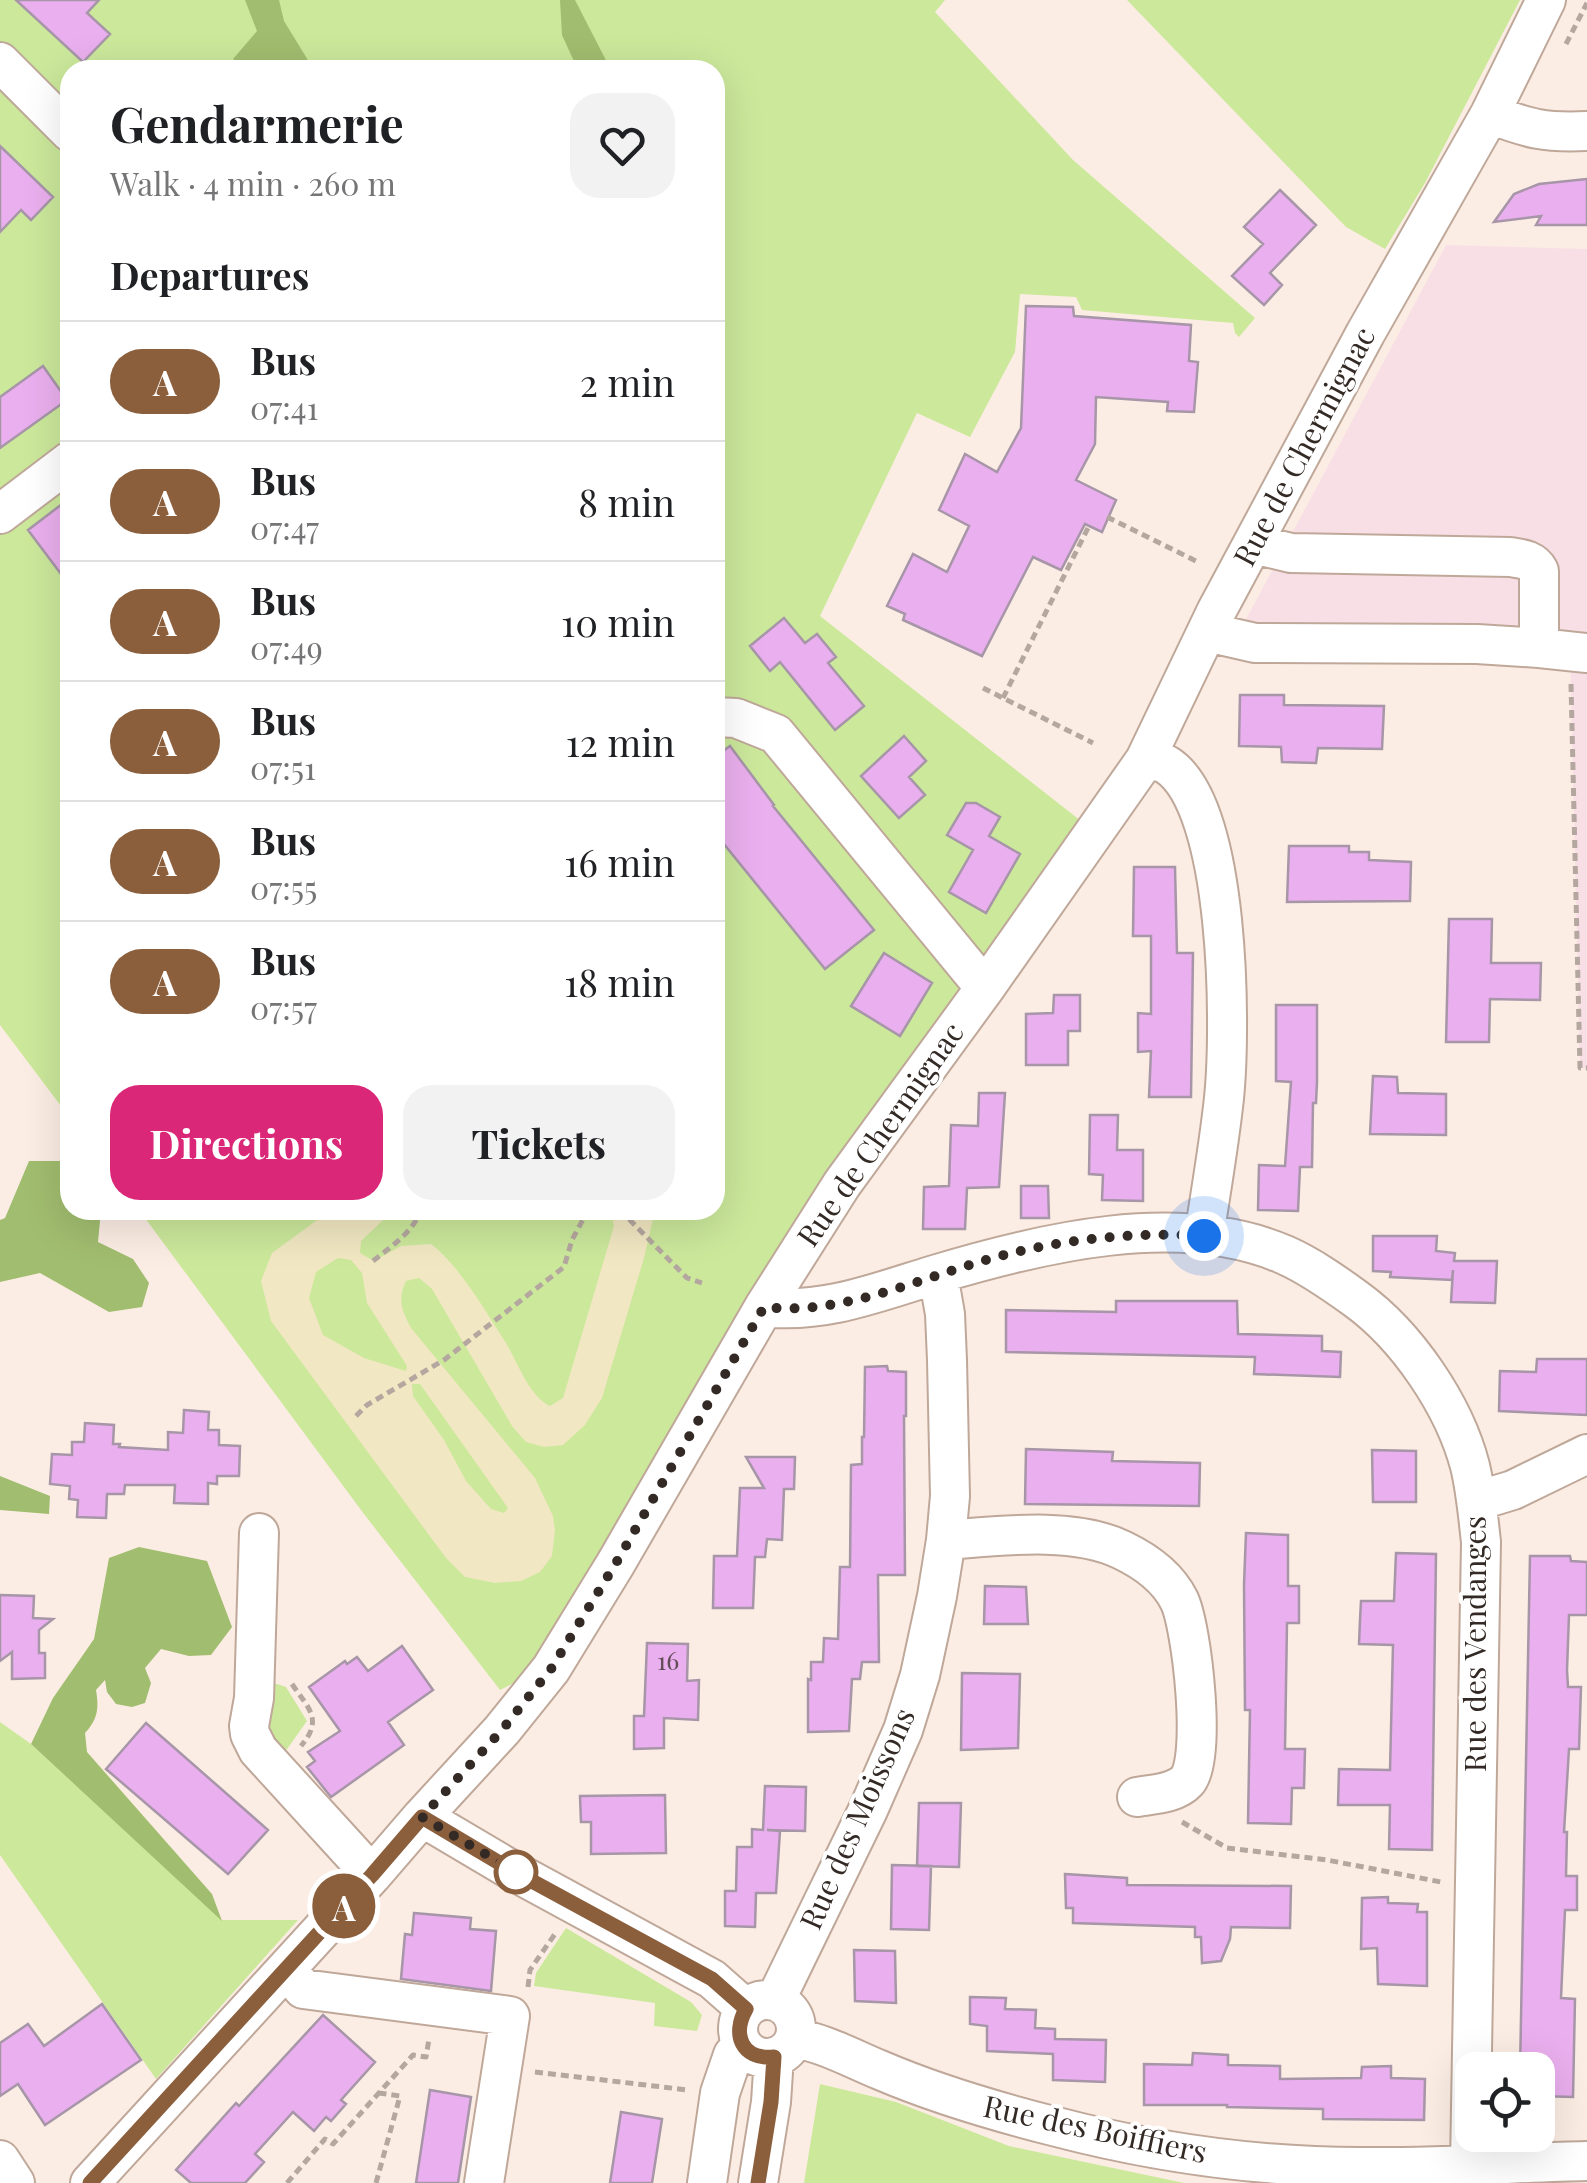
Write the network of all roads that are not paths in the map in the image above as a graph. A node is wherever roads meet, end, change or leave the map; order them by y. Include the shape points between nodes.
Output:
1 (1546, 0) edge
2 (0, 62) edge
3 (1490, 114) junction
4 (60, 122) edge
5 (1587, 131) edge
6 (60, 469) edge
7 (0, 514) edge
8 (1252, 544) junction
9 (1207, 632) junction
10 (1565, 651) edge
11 (725, 718) edge
12 (1145, 760) junction
13 (985, 988) junction
14 (1204, 1236) junction
15 (938, 1274) junction
16 (764, 1307) junction
17 (1587, 1454) edge
18 (1477, 1501) junction
19 (259, 1533) dead end
20 (946, 1540) junction
21 (1137, 1797) dead end
22 (422, 1817) junction
23 (372, 1875) junction
24 (287, 1970) junction
25 (760, 2005) junction
26 (772, 2048) junction
27 (0, 2160) edge
28 (1587, 2161) edge
29 (1470, 2164) junction
30 (1278, 2173) edge
31 (1530, 2173) edge
32 (15, 2183) edge
33 (90, 2183) edge
34 (484, 2183) edge
35 (708, 2183) edge
36 (758, 2183) edge

1 - 3 street, Rue de Chermignac
2 - 4 street
3 - 5 street via 1545,132
3 - 8 street, Rue de Chermignac
6 - 7 street
8 - 9 street, Rue de Chermignac
8 - 10 street via 1291,553 1524,559 1540,572
9 - 10 street via 1255,644 1477,644
9 - 12 street, Rue de Chermignac
11 - 13 street via 776,734
12 - 13 street, Rue de Chermignac
12 - 14 street via 1164,762 1189,788 1221,906 1227,1055
13 - 16 street, Rue de Chermignac via 842,1184
14 - 15 street, Rue des Vendanges via 1078,1240
14 - 18 street, Rue des Vendanges via 1285,1256 1375,1313 1436,1390 1469,1463
15 - 16 street, Rue des Vendanges via 830,1306
15 - 20 street, Rue des Moissons via 950,1432
16 - 22 street, Rue de Chermignac via 551,1669
17 - 18 street
18 - 29 street, Rue des Vendanges
19 - 23 street via 250,1734
20 - 21 street via 1086,1539 1118,1548 1165,1579 1186,1617 1197,1754 1194,1770 1176,1789
20 - 25 street, Rue des Moissons via 903,1730 868,1810
22 - 23 street, Rue de Chermignac
22 - 25 street
23 - 24 street, Rue de Chermignac
24 - 33 street, Rue de Chermignac
24 - 34 street via 303,1989 510,2016
25 - 26 street via 739,2021 738,2032 741,2041
25 - 26 street via 790,2011 796,2028
26 - 30 street, Rue des Boiffiers via 843,2052 964,2102
26 - 35 street via 733,2055 720,2093
26 - 36 street
27 - 32 street
28 - 31 street, Rue des Boiffiers
29 - 30 street, Rue des Boiffiers
29 - 31 street, Rue des Boiffiers

